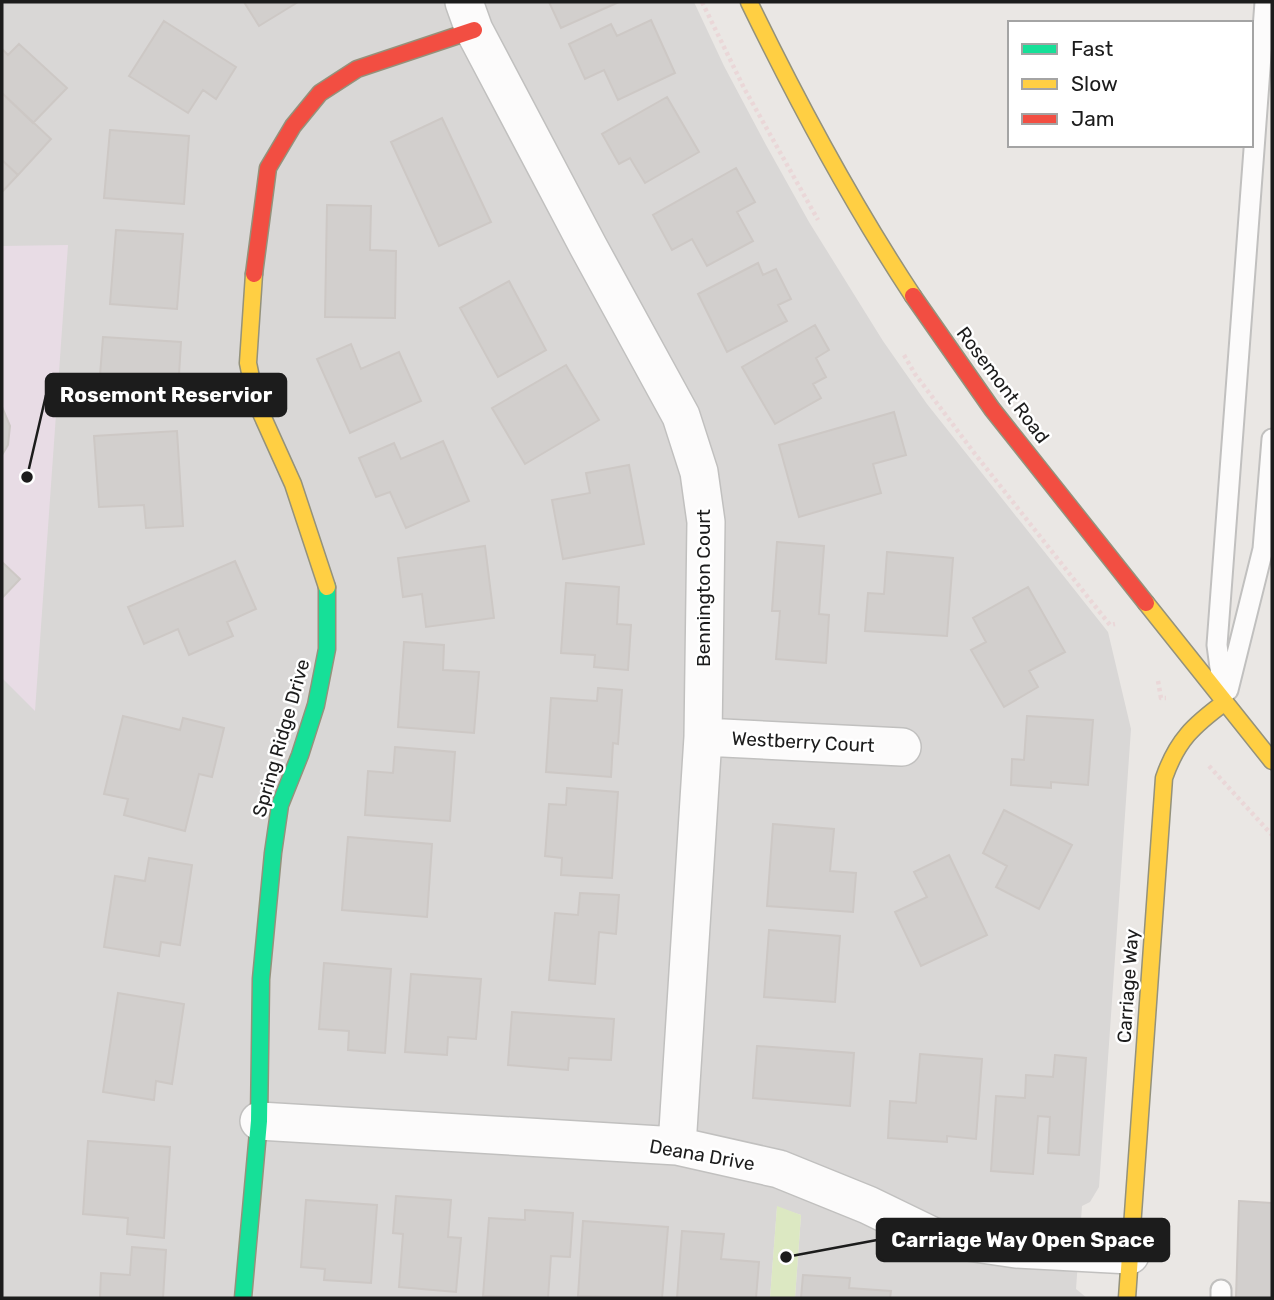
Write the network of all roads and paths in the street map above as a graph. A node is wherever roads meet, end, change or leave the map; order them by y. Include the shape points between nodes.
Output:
1 (749, 2) edge
2 (1265, 2) edge
3 (469, 16) edge
4 (1272, 439) edge
5 (1225, 702) junction
6 (703, 737) junction
7 (902, 747) dead end
8 (1272, 761) edge
9 (1209, 767) dead end
10 (1272, 835) edge
11 (259, 1121) junction
12 (677, 1146) junction
13 (1130, 1255) junction
14 (243, 1298) edge
15 (1127, 1298) edge

1 - 5 street, Rosemont Road via 847,189 929,320 1018,442
2 - 5 lane via 1217,645
3 - 6 street, Bennington Court via 681,416 695,460 706,522
3 - 11 street, Spring Ridge Drive via 357,69 320,93 293,125 268,168 248,363 256,402 293,484 328,590 327,649 316,705 280,805 261,979
4 - 5 lane via 1263,548
5 - 8 street, Rosemont Road
5 - 13 street, Carriage Way via 1188,730 1164,778
6 - 7 street, Westberry Court
6 - 12 street, Bennington Court
9 - 10 path
11 - 12 street, Deana Drive
11 - 14 street, Spring Ridge Drive
12 - 13 street, Deana Drive via 779,1169 934,1237 1016,1249
13 - 15 street, Carriage Way

